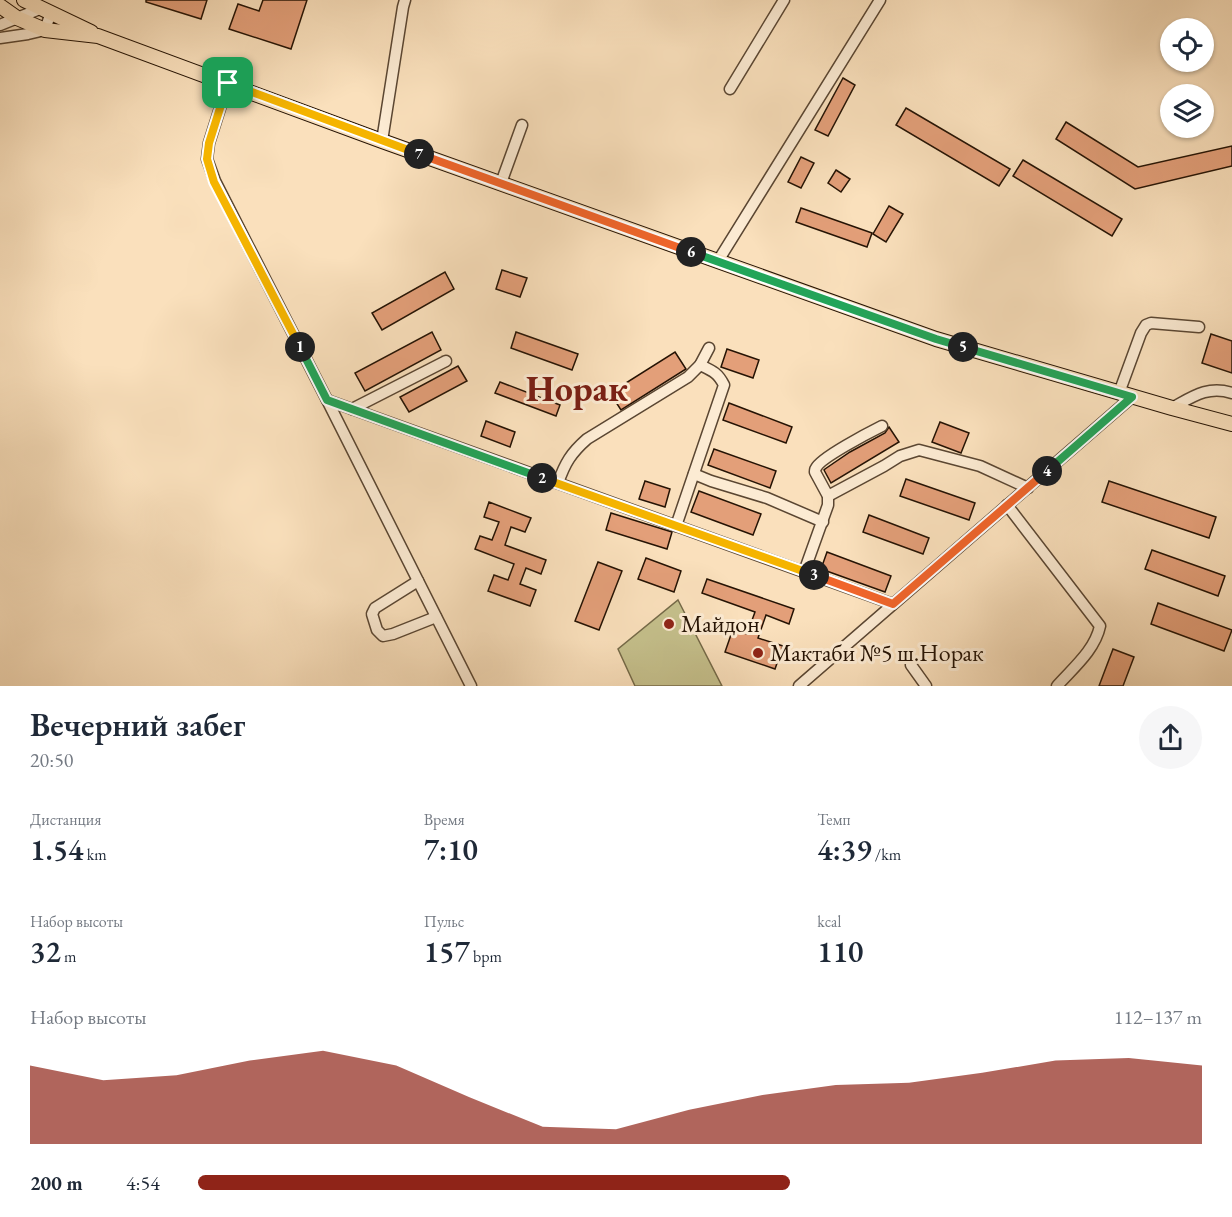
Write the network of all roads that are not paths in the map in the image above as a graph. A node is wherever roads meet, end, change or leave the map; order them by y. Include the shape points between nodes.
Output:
1 (24, 0) edge
2 (405, 0) edge
3 (784, 0) edge
4 (880, 0) edge
5 (0, 6) edge
6 (47, 10) junction
7 (17, 18) junction
8 (0, 25) edge
9 (45, 30) junction
10 (98, 36) junction
11 (0, 38) edge
12 (228, 83) junction
13 (730, 89) dead end
14 (522, 125) dead end
15 (382, 141) junction
16 (501, 183) junction
17 (718, 261) junction
18 (1199, 327) dead end
19 (709, 348) dead end
20 (446, 361) dead end
21 (700, 365) junction
22 (1232, 393) edge
23 (1125, 395) junction
24 (327, 400) junction
25 (1172, 408) junction
26 (352, 409) junction
27 (1232, 424) edge
28 (882, 426) dead end
29 (694, 474) junction
30 (558, 483) junction
31 (1028, 488) junction
32 (828, 496) junction
33 (1007, 505) junction
34 (823, 522) junction
35 (676, 526) junction
36 (804, 572) junction
37 (418, 581) junction
38 (893, 604) junction
39 (436, 617) junction
40 (911, 665) dead end
41 (471, 686) edge
42 (799, 686) edge
43 (926, 686) edge
44 (1057, 686) edge

1 - 6 main road
2 - 15 street
3 - 13 street
4 - 17 street
5 - 7 main road
6 - 7 street
6 - 9 street
6 - 10 main road
7 - 8 street
7 - 9 main road
9 - 10 main road
9 - 11 street
10 - 12 main road
12 - 15 main road
12 - 24 street via 209,143 207,159 214,182
14 - 16 street
15 - 16 main road
16 - 17 main road
17 - 23 main road via 936,339
18 - 23 street via 1146,325 1140,333
19 - 21 street
20 - 26 street
21 - 29 street via 719,376 724,386
21 - 30 street via 688,377 587,439 573,452
22 - 25 street via 1209,390
23 - 25 main road
23 - 31 street
24 - 26 street
24 - 37 street
25 - 27 main road
26 - 30 street
28 - 32 street via 816,468
29 - 34 street
29 - 35 street
30 - 35 street
31 - 32 street via 980,466 919,450 900,456
31 - 33 street
32 - 34 street
33 - 38 street
33 - 44 street via 1100,626 1098,638
34 - 36 street
35 - 36 street
36 - 38 street
37 - 39 street
37 - 39 street via 375,608 372,614 377,630 383,636 393,634
38 - 42 street
39 - 41 street
40 - 43 street

